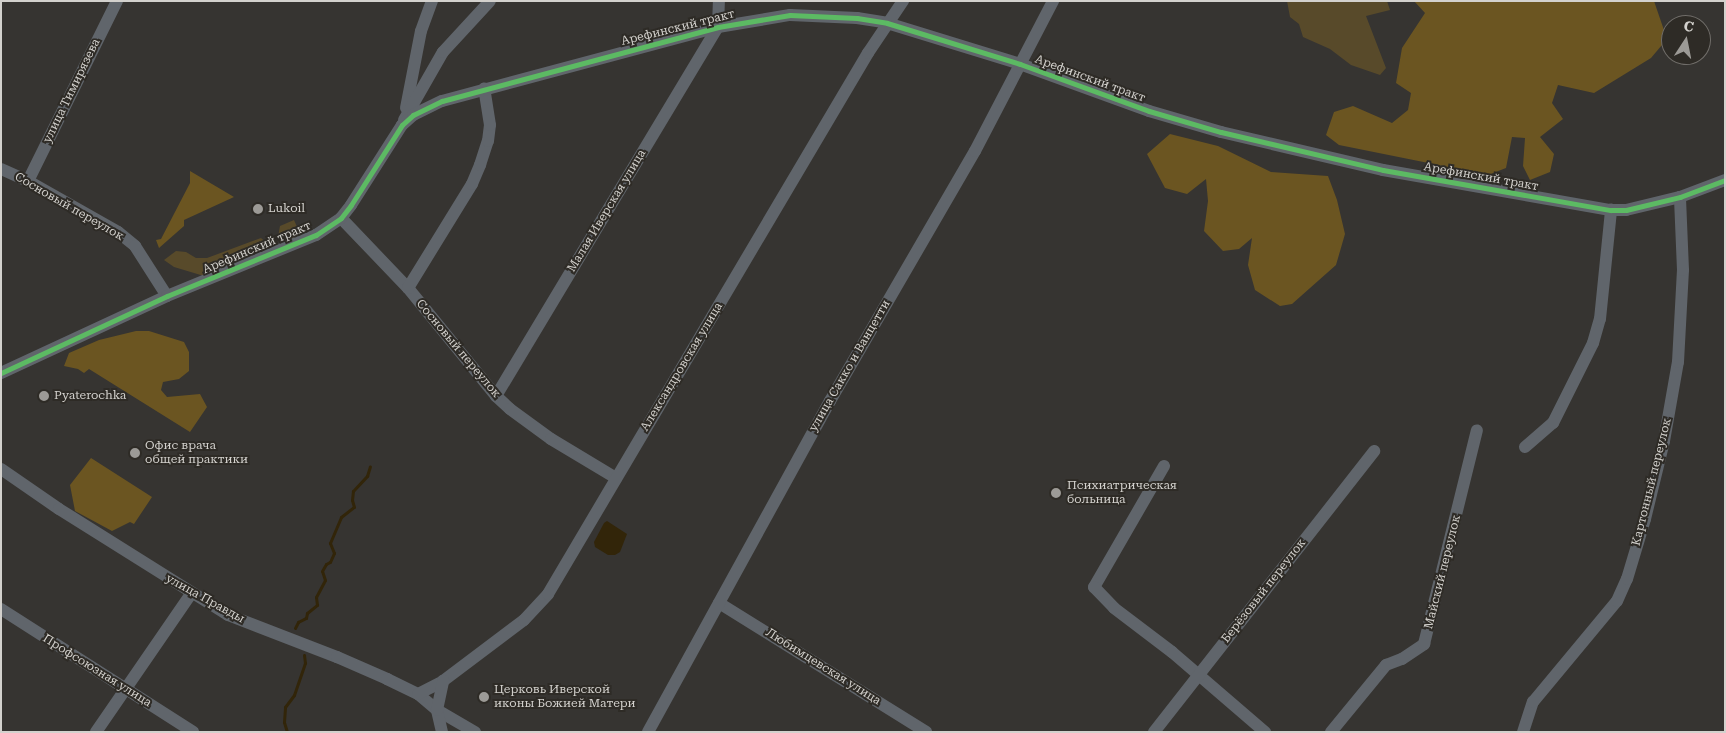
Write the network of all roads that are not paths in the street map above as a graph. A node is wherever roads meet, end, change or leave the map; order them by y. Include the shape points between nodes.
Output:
1 (117, 1) edge
2 (432, 1) edge
3 (490, 1) edge
4 (719, 1) edge
5 (903, 1) edge
6 (1053, 1) edge
7 (887, 23) junction
8 (718, 27) junction
9 (1020, 64) junction
10 (484, 88) junction
11 (402, 125) junction
12 (1, 170) edge
13 (1725, 180) edge
14 (28, 181) junction
15 (1680, 197) junction
16 (1611, 210) junction
17 (341, 218) junction
18 (408, 288) junction
19 (167, 296) junction
20 (1, 373) edge
21 (496, 396) junction
22 (1477, 430) dead end
23 (1525, 447) dead end
24 (1374, 451) dead end
25 (1164, 466) dead end
26 (1, 469) edge
27 (616, 478) junction
28 (191, 594) junction
29 (719, 603) junction
30 (1, 609) edge
31 (1198, 675) junction
32 (443, 682) junction
33 (126, 689) junction
34 (418, 694) junction
35 (438, 710) junction
36 (96, 732) edge
37 (193, 732) edge
38 (442, 732) edge
39 (475, 732) edge
40 (648, 732) edge
41 (926, 732) edge
42 (1154, 732) edge
43 (1265, 732) edge
44 (1331, 732) edge
45 (1523, 732) edge

1 - 14 street, улица Тимирязева
2 - 11 street via 421,31
3 - 11 street via 442,52
4 - 8 street
5 - 7 street
6 - 9 street, улица Сакко и Ванцетти
7 - 8 street, Арефинский тракт via 798,15
7 - 9 street, Арефинский тракт
7 - 27 street, Александровская улица
8 - 10 street, Арефинский тракт
8 - 21 street, Малая Иверская улица
9 - 16 street, Арефинский тракт via 1149,111 1221,132 1383,170
9 - 29 street, улица Сакко и Ванцетти via 975,151 830,401
10 - 11 street, Арефинский тракт via 442,101 413,115
10 - 18 street via 490,125 480,165 472,184
11 - 17 street, Арефинский тракт
12 - 14 street, Сосновый переулок
13 - 15 street, Арефинский тракт
14 - 19 street, Сосновый переулок via 135,246
15 - 16 street, Арефинский тракт via 1626,210
15 - 45 street, Картонный переулок via 1683,270 1678,362 1664,441 1645,519 1617,601 1532,702
16 - 23 street via 1600,318 1593,343 1553,423
17 - 18 street, Сосновый переулок
17 - 19 street, Арефинский тракт via 303,242
18 - 21 street, Сосновый переулок
19 - 20 street, Арефинский тракт
21 - 27 street, Сосновый переулок via 551,439
22 - 44 street, Майский переулок via 1424,644 1386,665
24 - 31 street, Берёзовый переулок
25 - 31 street via 1094,587 1114,608
26 - 28 street, улица Правды
27 - 32 street, Александровская улица via 548,594 524,620
28 - 33 street
28 - 34 street, улица Правды via 228,615 337,657
29 - 40 street, улица Сакко и Ванцетти
29 - 41 street, Любимцевская улица
30 - 33 street, Профсоюзная улица
31 - 42 street, Берёзовый переулок
31 - 43 street
32 - 34 street, Александровская улица
32 - 35 street
33 - 36 street
33 - 37 street, Профсоюзная улица
34 - 35 street, улица Правды
35 - 38 street
35 - 39 street, улица Правды

